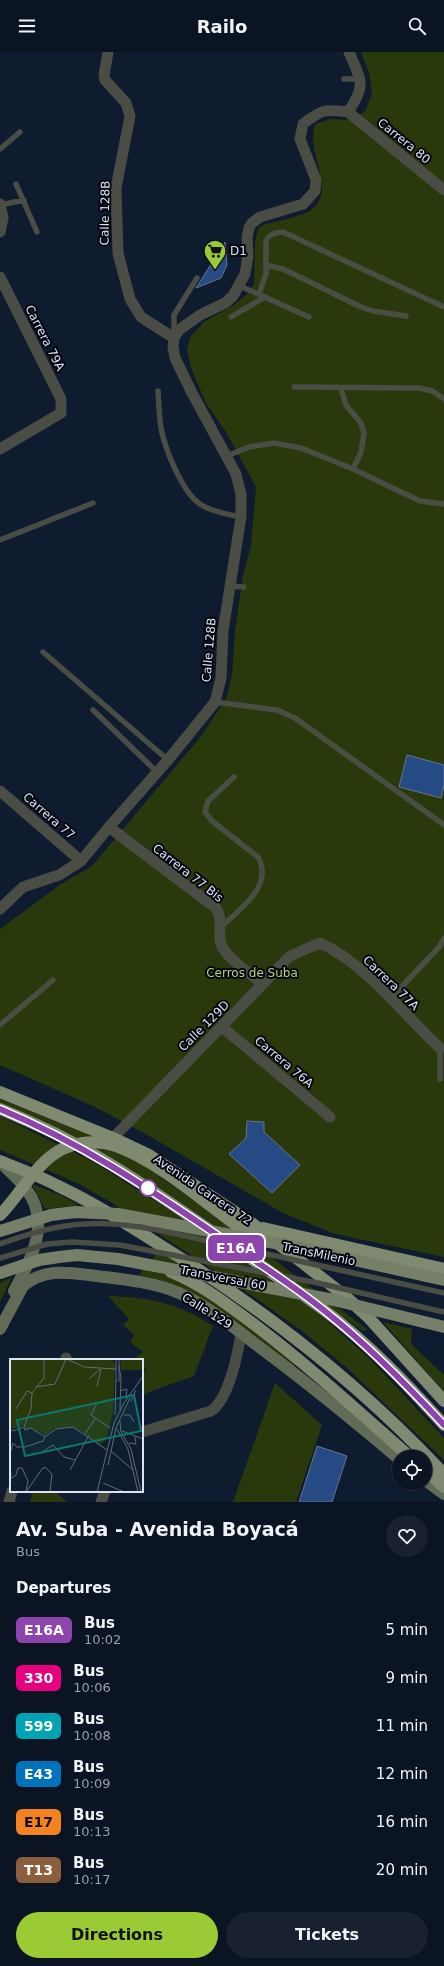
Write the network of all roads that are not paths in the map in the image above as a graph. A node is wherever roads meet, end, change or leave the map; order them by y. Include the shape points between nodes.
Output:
1 (108, 52) edge
2 (349, 52) edge
3 (344, 79) dead end
4 (360, 79) junction
5 (348, 112) junction
6 (20, 132) dead end
7 (0, 148) edge
8 (16, 184) dead end
9 (444, 190) edge
10 (24, 200) junction
11 (0, 205) edge
12 (0, 232) edge
13 (37, 232) dead end
14 (266, 265) junction
15 (0, 277) edge
16 (197, 278) dead end
17 (240, 286) junction
18 (259, 294) junction
19 (265, 297) junction
20 (444, 307) edge
21 (406, 316) dead end
22 (231, 317) dead end
23 (309, 317) dead end
24 (174, 338) junction
25 (294, 387) dead end
26 (341, 388) junction
27 (158, 391) dead end
28 (444, 399) edge
29 (0, 449) edge
30 (227, 456) junction
31 (353, 469) junction
32 (93, 503) dead end
33 (444, 504) edge
34 (241, 517) junction
35 (0, 540) edge
36 (230, 586) junction
37 (244, 587) dead end
38 (43, 652) dead end
39 (215, 702) junction
40 (93, 710) dead end
41 (168, 760) junction
42 (158, 772) junction
43 (234, 778) dead end
44 (0, 791) edge
45 (444, 825) edge
46 (108, 827) junction
47 (81, 861) junction
48 (0, 909) edge
49 (221, 927) junction
50 (444, 938) edge
51 (320, 943) joint
52 (53, 980) dead end
53 (263, 984) junction
54 (390, 999) junction
55 (0, 1025) edge
56 (222, 1027) junction
57 (440, 1048) joint
58 (440, 1079) dead end
59 (0, 1092) edge
60 (0, 1109) edge
61 (330, 1117) dead end
62 (113, 1138) junction
63 (0, 1162) edge
64 (0, 1215) edge
65 (253, 1224) junction
66 (0, 1231) edge
67 (38, 1237) junction
68 (0, 1244) edge
69 (0, 1258) edge
70 (154, 1264) junction
71 (444, 1269) edge
72 (0, 1273) edge
73 (76, 1274) junction
74 (444, 1280) edge
75 (328, 1283) junction
76 (444, 1293) edge
77 (444, 1312) edge
78 (0, 1317) edge
79 (444, 1327) edge
80 (0, 1329) edge
81 (241, 1333) junction
82 (444, 1401) edge
83 (444, 1425) edge
84 (143, 1432) edge
85 (402, 1450) edge
86 (392, 1453) edge
87 (444, 1474) edge
88 (432, 1476) edge
89 (432, 1485) edge
90 (444, 1487) edge
91 (12, 1492) edge
92 (105, 1492) edge
93 (444, 1494) edge
94 (9, 1502) edge
95 (101, 1502) edge

1 - 24 street, Calle 128B via 105,80 126,103 130,116 116,188 118,253 130,299 140,317
2 - 4 street
3 - 4 lane
4 - 5 street via 359,94
5 - 9 street, Carrera 80
5 - 17 street via 326,109 313,115 303,124 300,140 316,180 315,191 303,204 260,216 252,222 247,237 245,274
6 - 7 lane
8 - 10 lane
10 - 11 lane
10 - 13 lane
11 - 12 street via 3,218
14 - 18 lane via 266,274
14 - 20 lane via 268,237 283,232
14 - 21 lane via 283,269 361,307
15 - 29 street, Carrera 79A via 61,399 61,413
16 - 24 lane via 174,315
17 - 18 lane
17 - 24 street via 225,303 200,315 180,330
18 - 19 lane
19 - 22 lane
19 - 23 lane
24 - 30 street, Calle 128B via 175,358 190,391
25 - 26 lane
26 - 28 lane via 419,388 432,391
26 - 31 lane via 346,405 361,424 364,433 361,452
27 - 34 lane via 161,428 169,454 184,486 200,504 228,515
30 - 31 lane via 250,447 274,443 301,448
30 - 34 street, Calle 128B via 236,474 241,494
31 - 33 lane via 420,501
32 - 35 lane
34 - 36 street, Calle 128B
36 - 37 lane
36 - 39 street, Calle 128B via 223,631 221,678
38 - 41 lane
39 - 41 street, Calle 128B
39 - 45 lane via 278,710 296,718
40 - 42 lane
41 - 42 street, Calle 128B
42 - 46 street, Calle 128B
43 - 49 lane via 208,801 205,812 212,821 258,857 263,875 257,892
44 - 47 street, Carrera 77
46 - 47 street, Calle 128B
46 - 49 street, Carrera 77 Bis via 216,908
47 - 48 street, Calle 128B via 59,875 23,888
49 - 53 street, Carrera 77 Bis via 220,943 225,952
50 - 54 lane via 440,946
51 - 53 street, Calle 129D via 290,956
51 - 54 street, Carrera 77A via 338,951
52 - 55 lane
53 - 56 street, Calle 129D
54 - 57 street, Carrera 77A
56 - 61 street, Carrera 76A
56 - 62 street, Calle 129D
57 - 58 lane
59 - 62 highway, Avenida Carrera 72
60 - 83 highway via 63,1138 108,1163 166,1199 271,1272 363,1343
62 - 65 highway, Avenida Carrera 72 via 156,1159
63 - 67 main road via 27,1189 32,1198 38,1215
63 - 87 highway via 56,1184 105,1210 232,1291 331,1368
64 - 75 highway, bridge via 50,1157 65,1148 79,1143 95,1142 116,1146 140,1157 236,1224
65 - 71 highway via 272,1231
65 - 75 highway, Avenida Carrera 72
66 - 74 main road, bridge via 51,1215 75,1212 118,1214 301,1248
67 - 73 main road via 40,1252 47,1262
67 - 78 main road
68 - 76 lane, TransMilenio, bridge via 21,1236 57,1228 85,1224 117,1224
69 - 77 lane, bridge via 47,1244 72,1242 120,1245 318,1283
70 - 72 main road, Transversal 60, bridge via 77,1256 39,1260
70 - 79 main road, Transversal 60, bridge via 334,1300
70 - 85 highway, bridge via 191,1280 217,1296 293,1354
73 - 80 main road, Calle 129 via 49,1273 29,1281 19,1291
73 - 81 main road, Calle 129 via 168,1288 201,1305
75 - 82 highway, Avenida Carrera 72 via 383,1332
81 - 84 street via 233,1368 218,1406 211,1411
81 - 86 main road, Calle 129 via 318,1391
88 - 90 highway
89 - 93 main road
91 - 94 street
92 - 95 street

